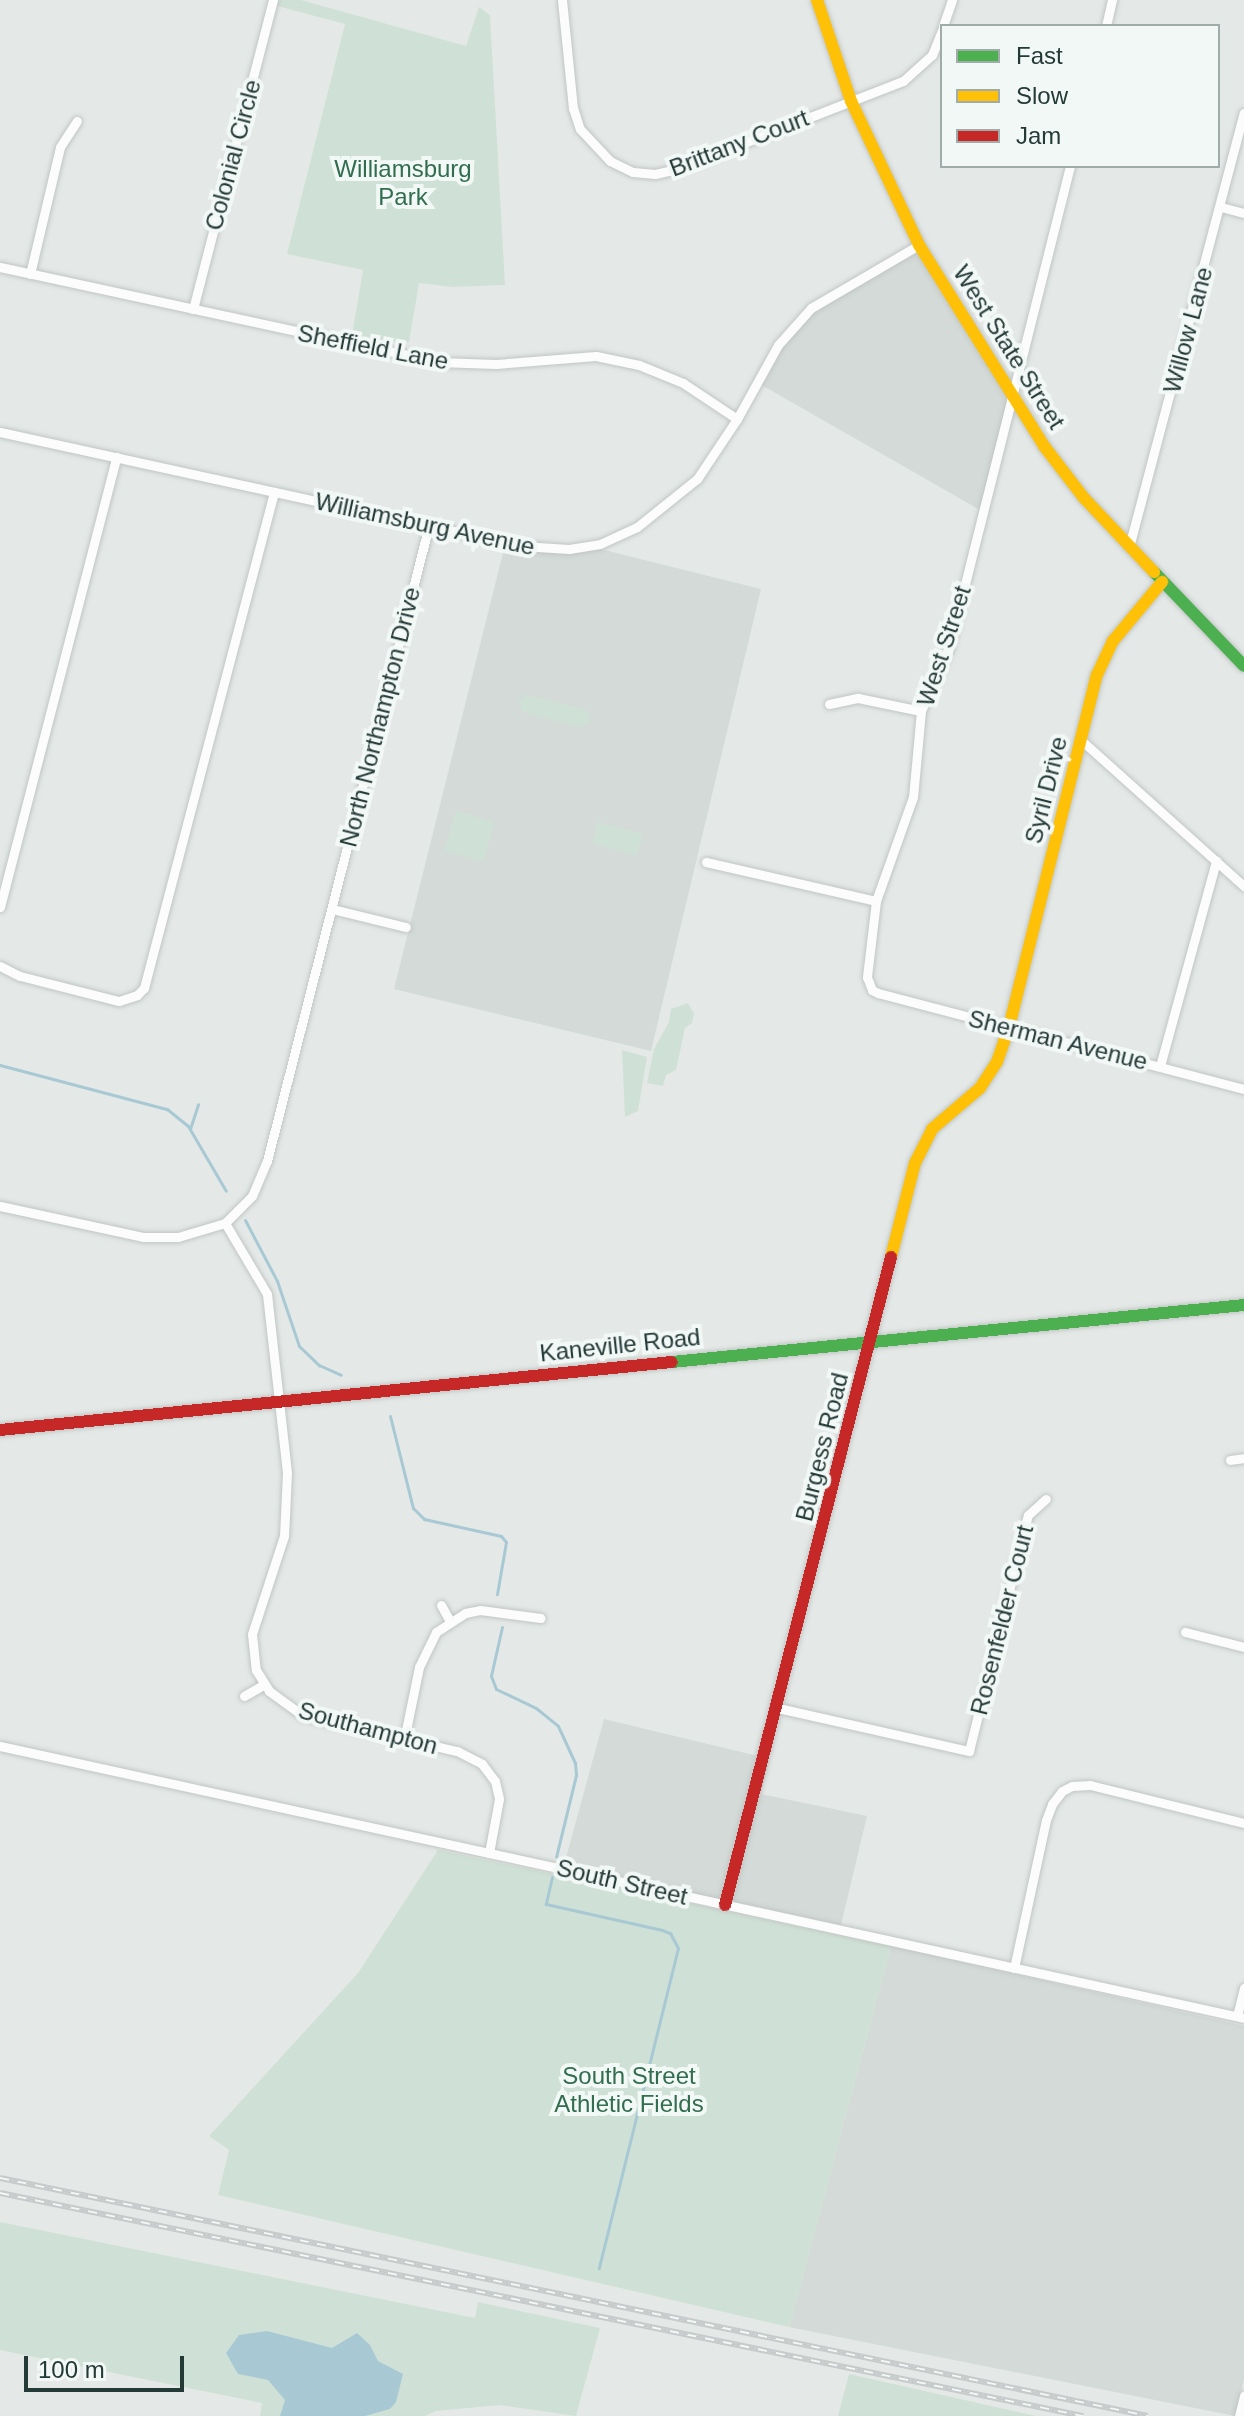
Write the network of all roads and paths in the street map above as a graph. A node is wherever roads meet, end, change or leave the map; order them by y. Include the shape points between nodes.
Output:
1 (273, 0) edge
2 (562, 0) edge
3 (817, 0) edge
4 (952, 0) edge
5 (1112, 0) edge
6 (944, 24) edge
7 (1106, 24) edge
8 (940, 35) edge
9 (851, 101) junction
10 (1244, 113) edge
11 (77, 121) dead end
12 (1070, 168) edge
13 (1221, 207) junction
14 (1244, 213) edge
15 (919, 245) junction
16 (0, 267) edge
17 (30, 274) junction
18 (193, 309) junction
19 (1013, 394) junction
20 (737, 419) junction
21 (0, 432) edge
22 (116, 457) junction
23 (274, 492) junction
24 (429, 525) junction
25 (1129, 547) junction
26 (1162, 582) junction
27 (1244, 666) edge
28 (829, 704) dead end
29 (921, 711) junction
30 (1081, 740) junction
31 (1216, 861) junction
32 (706, 862) dead end
33 (1244, 886) edge
34 (876, 901) junction
35 (0, 907) edge
36 (332, 909) junction
37 (406, 927) dead end
38 (0, 966) edge
39 (872, 990) joint
40 (1009, 1027) junction
41 (1160, 1066) junction
42 (1244, 1089) edge
43 (0, 1206) edge
44 (225, 1223) junction
45 (1244, 1305) edge
46 (872, 1342) junction
47 (281, 1401) junction
48 (0, 1430) edge
49 (1244, 1458) edge
50 (1230, 1460) dead end
51 (1046, 1499) dead end
52 (441, 1605) dead end
53 (540, 1618) dead end
54 (450, 1621) junction
55 (1185, 1632) dead end
56 (1244, 1647) edge
57 (263, 1685) junction
58 (244, 1696) dead end
59 (778, 1708) junction
60 (404, 1740) junction
61 (0, 1746) edge
62 (1244, 1823) edge
63 (489, 1853) junction
64 (725, 1905) junction
65 (1014, 1968) junction
66 (1244, 1988) edge
67 (1241, 2017) edge
68 (1244, 2396) edge
69 (1239, 2416) edge

1 - 18 street, Colonial Circle
2 - 9 street, Brittany Court via 573,108 580,129 610,161 633,172 677,169
3 - 9 main road, West State Street
4 - 6 street, Brittany Court
5 - 7 street
8 - 9 street, Brittany Court via 932,55 903,81
9 - 15 main road, West State Street
10 - 13 street, Willow Lane
11 - 17 street via 60,147
12 - 19 street, West Street
13 - 14 street
13 - 25 street, Willow Lane
15 - 19 main road, West State Street
15 - 20 street, Williamsburg Avenue via 811,308 778,345
16 - 17 street, Sheffield Lane
17 - 18 street, Sheffield Lane
18 - 20 street, Sheffield Lane via 438,362 496,364 596,356 639,365 683,383
19 - 25 main road, West State Street via 1044,446
19 - 29 street, West Street via 948,650
20 - 24 street, Williamsburg Avenue via 712,460 681,494 631,531 600,544 536,547
21 - 22 street, Williamsburg Avenue
22 - 23 street, Williamsburg Avenue
22 - 35 street
23 - 24 street, Williamsburg Avenue
23 - 38 street via 144,988 119,1001
24 - 36 street, North Northampton Drive
25 - 26 main road, West State Street
26 - 27 main road, West State Street
26 - 30 main road, Syril Drive via 1104,656
28 - 29 street via 858,698
29 - 34 street, West Street via 913,797
30 - 31 street
30 - 40 main road, Syril Drive
31 - 33 street
31 - 41 street
32 - 34 street
34 - 39 street, West Street via 866,971
36 - 37 street
36 - 44 street, North Northampton Drive via 267,1161 252,1196
39 - 40 street, Sherman Avenue
40 - 41 street, Sherman Avenue
40 - 46 main road, Burgess Road via 989,1076 932,1129 919,1152
41 - 42 street, Sherman Avenue
43 - 44 street via 143,1237 178,1237
44 - 47 street via 267,1294
45 - 46 main road, Kaneville Road
46 - 47 main road, Kaneville Road
46 - 59 main road, Burgess Road
47 - 48 main road, Kaneville Road
47 - 57 street via 287,1517 279,1558 252,1634
49 - 50 street
51 - 59 street, Rosenfelder Court via 1028,1515 970,1748
52 - 54 street
53 - 54 street via 493,1609
54 - 60 street via 436,1632 423,1655
55 - 56 street
57 - 58 street
57 - 60 street, Southampton via 302,1715
59 - 64 main road, Burgess Road
60 - 63 street, Southampton via 466,1754 487,1768 499,1799
61 - 63 street, South Street
62 - 65 street via 1090,1785 1062,1791 1046,1820
63 - 64 street, South Street
64 - 65 street, South Street
65 - 67 street, South Street
66 - 67 street
68 - 69 street

